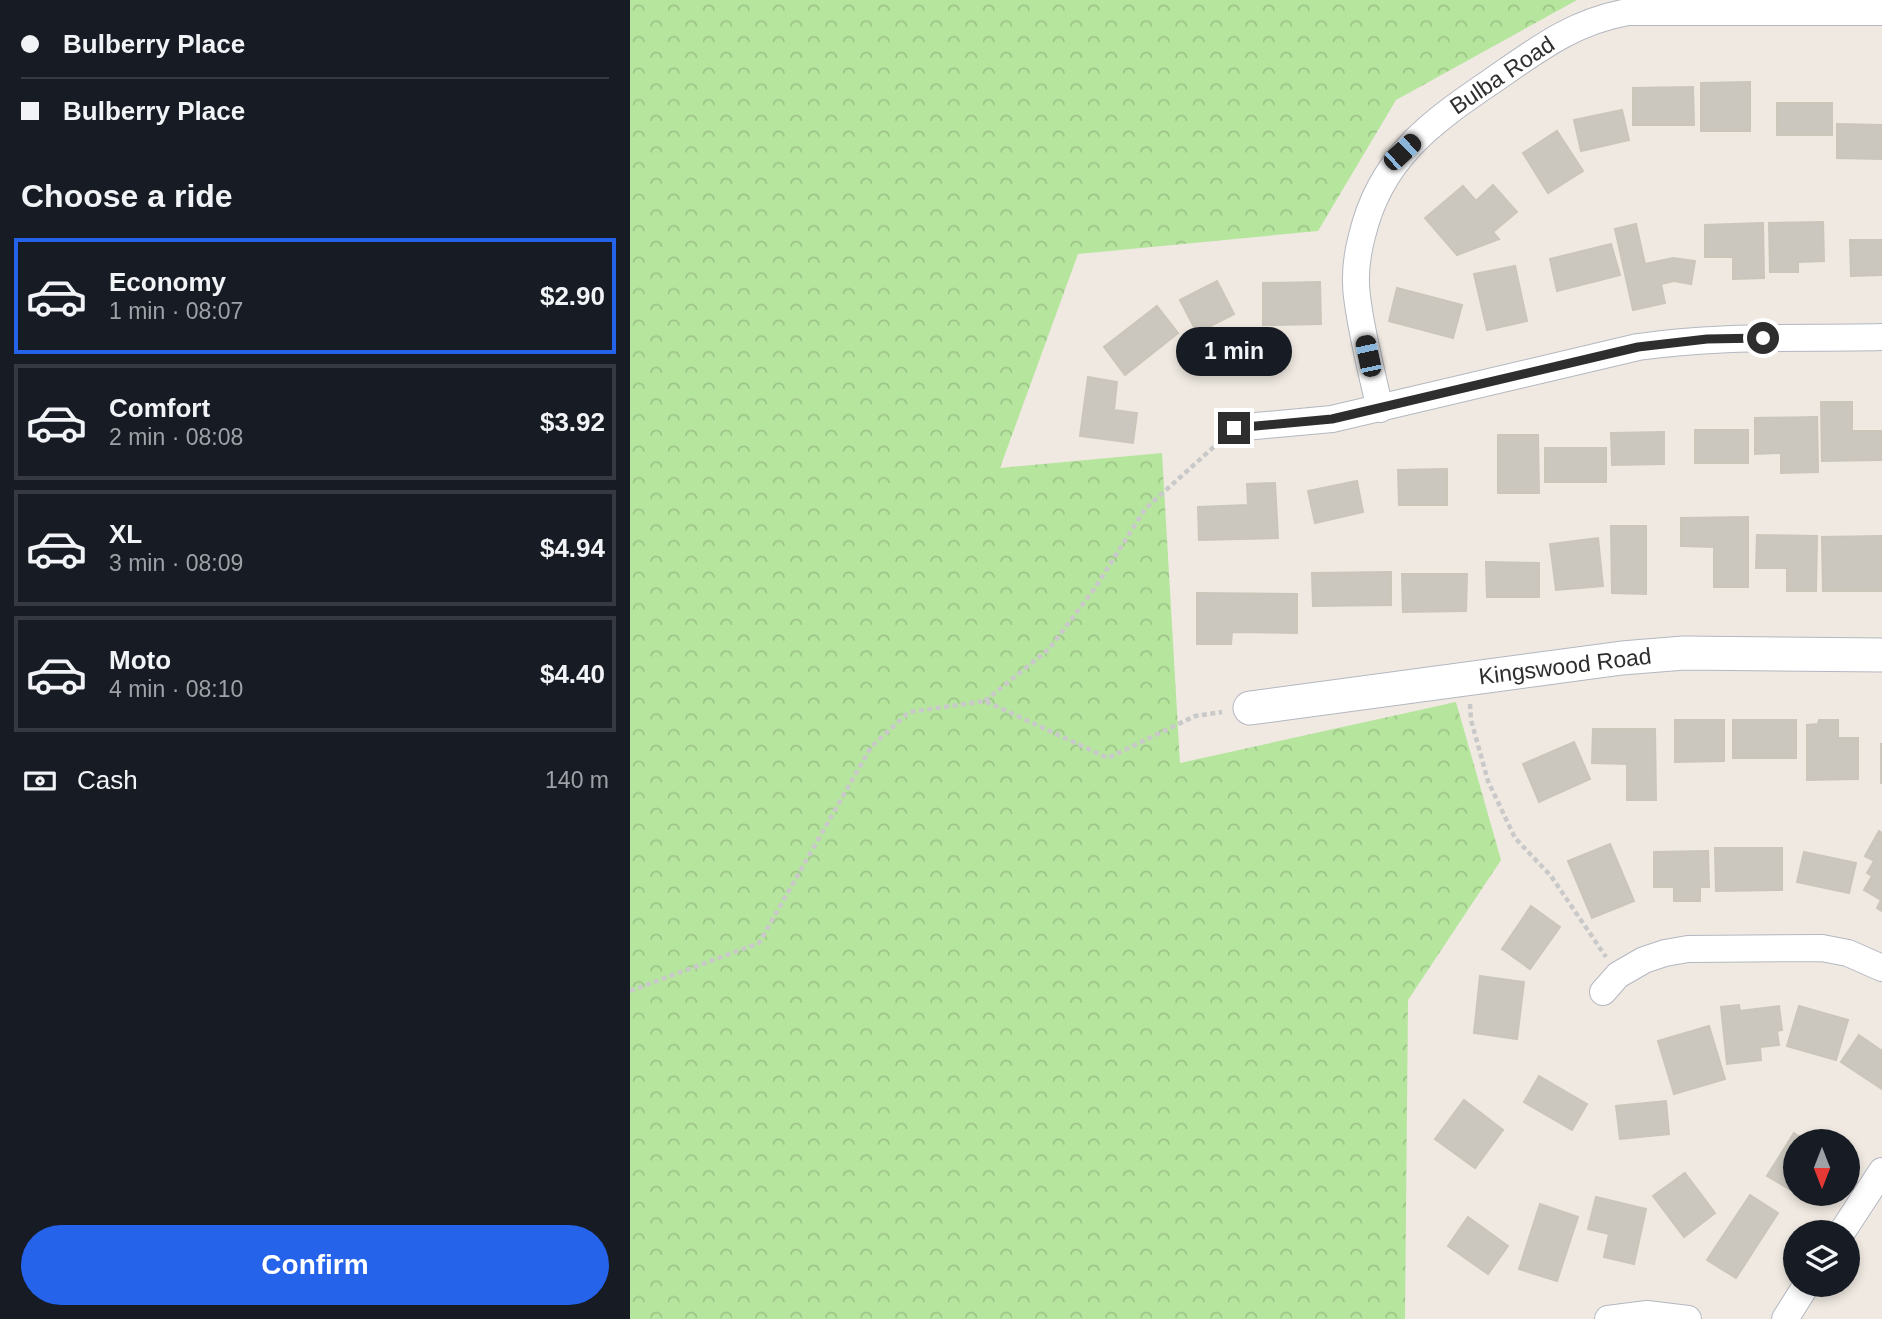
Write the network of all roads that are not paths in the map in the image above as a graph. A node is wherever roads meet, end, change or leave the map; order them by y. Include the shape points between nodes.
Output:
1 (1882, 12) edge
2 (1882, 337) edge
3 (1380, 409) junction
4 (1234, 428) road end
5 (1882, 655) edge
6 (1250, 708) road end
7 (1882, 968) edge
8 (1610, 984) road end
9 (1882, 1171) edge
10 (1850, 1220) edge
11 (1799, 1297) edge
12 (1608, 1319) edge
13 (1688, 1319) edge
14 (1785, 1319) edge

1 - 3 street, Bulba Road via 1628,12 1603,17 1556,38 1440,116 1402,152 1385,177 1359,245 1357,303
2 - 3 street via 1707,339 1638,347
3 - 4 street via 1332,419
5 - 6 street, Kingswood Road via 1684,653 1622,658
7 - 8 street via 1849,953 1822,948 1688,949 1644,960
9 - 10 street
11 - 14 street
12 - 13 street via 1647,1314

